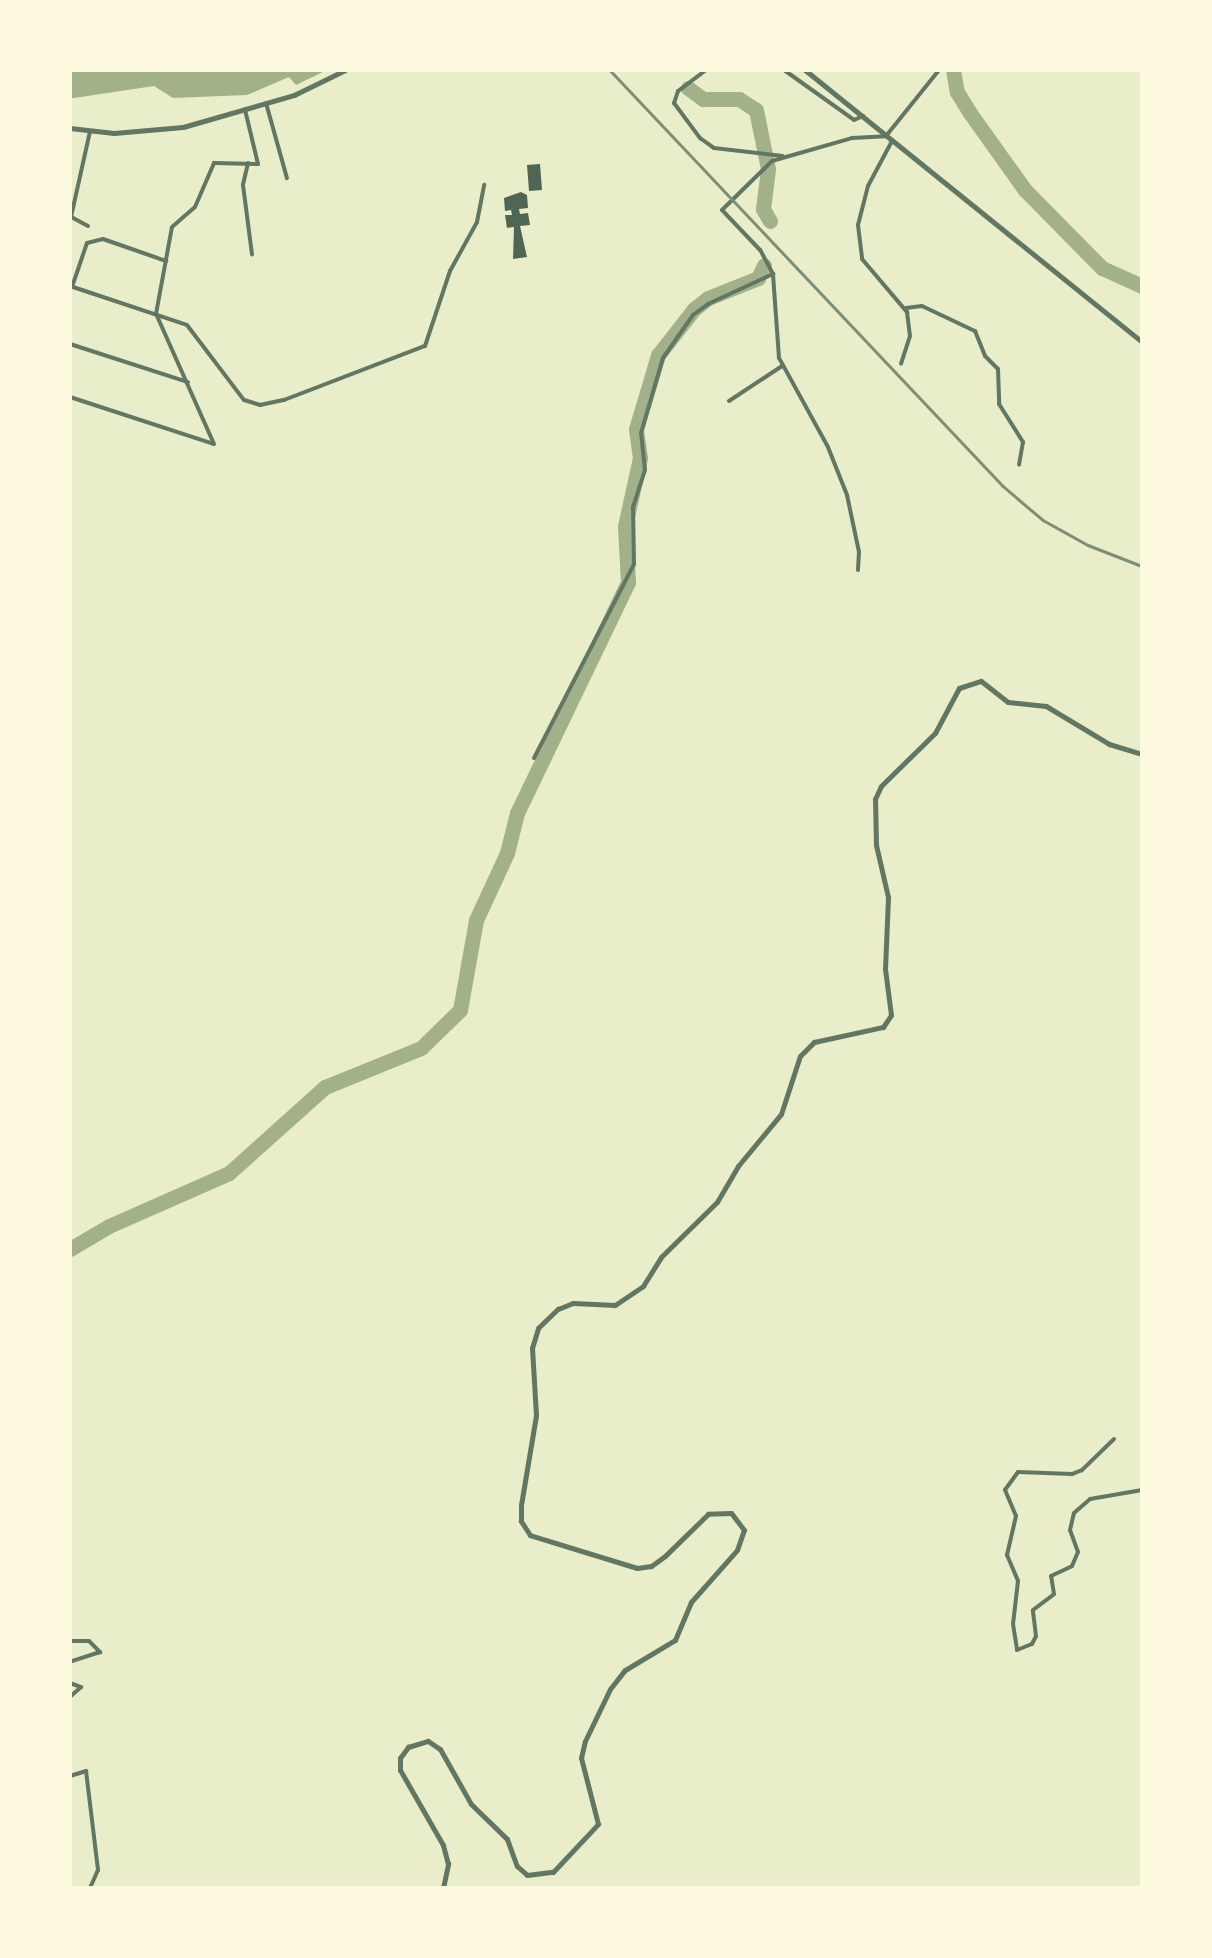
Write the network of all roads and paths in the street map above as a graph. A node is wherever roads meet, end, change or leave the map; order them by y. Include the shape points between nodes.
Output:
1 (345, 70) edge
2 (706, 70) edge
3 (784, 70) edge
4 (806, 70) edge
5 (939, 70) edge
6 (266, 103) junction
7 (245, 110) junction
8 (863, 116) junction
9 (70, 128) edge
10 (90, 130) junction
11 (886, 136) junction
12 (892, 141) junction
13 (784, 156) junction
14 (248, 164) junction
15 (288, 178) dead end
16 (484, 185) dead end
17 (88, 226) dead end
18 (252, 254) dead end
19 (166, 261) junction
20 (773, 274) junction
21 (71, 287) edge
22 (904, 308) junction
23 (156, 314) junction
24 (1142, 342) edge
25 (70, 344) edge
26 (900, 364) dead end
27 (782, 366) junction
28 (188, 382) junction
29 (70, 398) edge
30 (730, 401) dead end
31 (1019, 465) dead end
32 (858, 570) dead end
33 (1142, 754) edge
34 (534, 758) dead end
35 (1114, 1439) dead end
36 (1142, 1490) edge
37 (70, 1641) edge
38 (70, 1662) edge
39 (70, 1683) edge
40 (70, 1697) edge
41 (70, 1776) edge
42 (90, 1888) edge
43 (443, 1888) edge

1 - 6 street
2 - 13 street via 674,102 700,138 714,148
3 - 8 street via 854,120
4 - 8 street
5 - 11 street
6 - 7 street
6 - 15 street
7 - 10 street via 156,131
7 - 14 street via 258,164
8 - 11 street
9 - 10 street
10 - 17 street via 71,217
11 - 12 street
11 - 13 street
12 - 22 street via 868,186 858,236 862,259
12 - 24 street
13 - 20 street via 763,167 722,210
14 - 18 street
14 - 19 street via 214,163 195,207 172,227
16 - 23 street via 477,222 450,270 433,331 414,352 284,400 251,404 227,383 197,335
19 - 21 street via 103,238 88,243
19 - 23 street
20 - 27 street
20 - 34 street via 693,315 663,358 641,433 646,470 634,507 634,564
21 - 23 street
22 - 26 street via 910,336
22 - 31 street via 922,306 975,331 998,369 999,404 1023,442
23 - 28 street
25 - 28 street
27 - 30 street
27 - 32 street via 848,495
28 - 29 street via 214,444
33 - 43 street via 1110,744 1046,706 1008,702 981,681 959,688 929,740 875,799 876,845 888,897 891,1015 883,1026 814,1042 800,1056 781,1114 717,1202 628,1300 574,1302 538,1328 532,1348 536,1416 521,1505 530,1535 637,1568 665,1556 708,1514 730,1514 744,1530 737,1550 691,1602 676,1640 625,1670 610,1689 581,1758 598,1824 553,1872 527,1875 517,1866 507,1840 470,1804 440,1749 428,1741 408,1747 400,1770 443,1845
35 - 36 street via 1082,1470 1018,1472 1005,1490 1016,1516 1007,1554 1018,1581 1012,1624 1018,1650 1036,1636 1032,1610 1054,1594 1051,1576 1072,1566 1078,1552 1070,1530 1074,1513 1090,1499
37 - 38 street via 89,1641 100,1652
39 - 40 street via 80,1687
41 - 42 street via 86,1772 98,1870

